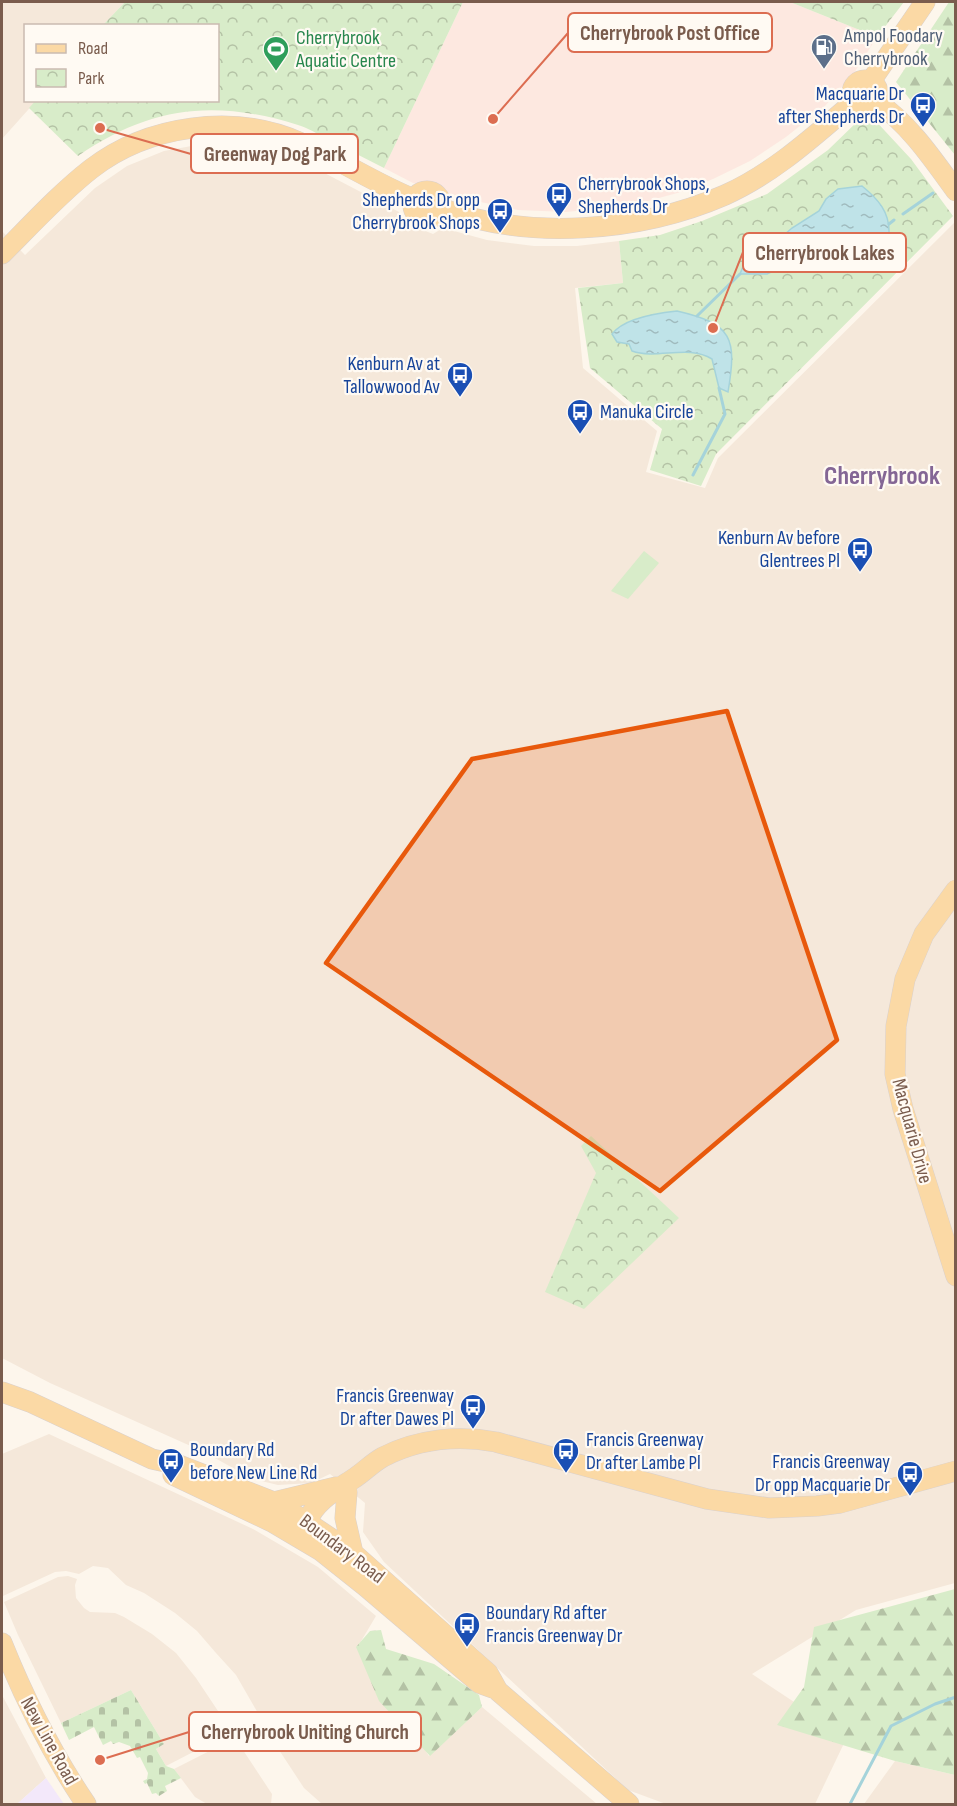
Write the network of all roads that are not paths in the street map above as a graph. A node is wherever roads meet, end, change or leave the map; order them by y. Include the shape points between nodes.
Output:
1 (925, 2) edge
2 (871, 81) junction
3 (876, 101) junction
4 (854, 102) junction
5 (956, 191) edge
6 (2, 254) edge
7 (956, 890) edge
8 (956, 1276) edge
9 (2, 1392) edge
10 (30, 1402) junction
11 (2, 1403) edge
12 (152, 1459) junction
13 (956, 1471) edge
14 (347, 1485) junction
15 (274, 1502) junction
16 (310, 1530) junction
17 (353, 1553) junction
18 (2, 1643) edge
19 (498, 1691) junction
20 (86, 1804) edge
21 (629, 1804) edge

1 - 2 main road
2 - 3 main road via 878,91
2 - 4 main road via 862,80 854,85
3 - 4 main road via 867,107
3 - 5 main road via 909,128
4 - 6 main road via 796,152 726,195 660,217 597,226 525,228 465,217 441,208 437,196 429,191 420,192 414,199 284,136 240,126 198,127 147,139 100,163
7 - 8 main road, Macquarie Drive via 924,934 905,979 896,1026 895,1074
9 - 10 main road, Boundary Road
10 - 11 main road, Boundary Road
10 - 12 main road, Boundary Road
12 - 15 main road, Boundary Road via 179,1465
12 - 16 main road, Boundary Road via 174,1475 254,1513
13 - 14 main road via 840,1503 769,1508 707,1499 496,1442 453,1438 408,1447 366,1468
14 - 15 main road
14 - 16 main road
14 - 17 main road via 345,1518
15 - 16 main road, Boundary Road
16 - 17 main road, Boundary Road
16 - 19 main road, Boundary Road via 351,1574 479,1683
17 - 19 main road, Boundary Road via 488,1673
18 - 20 main road, New Line Road via 47,1741
19 - 21 main road, Boundary Road

